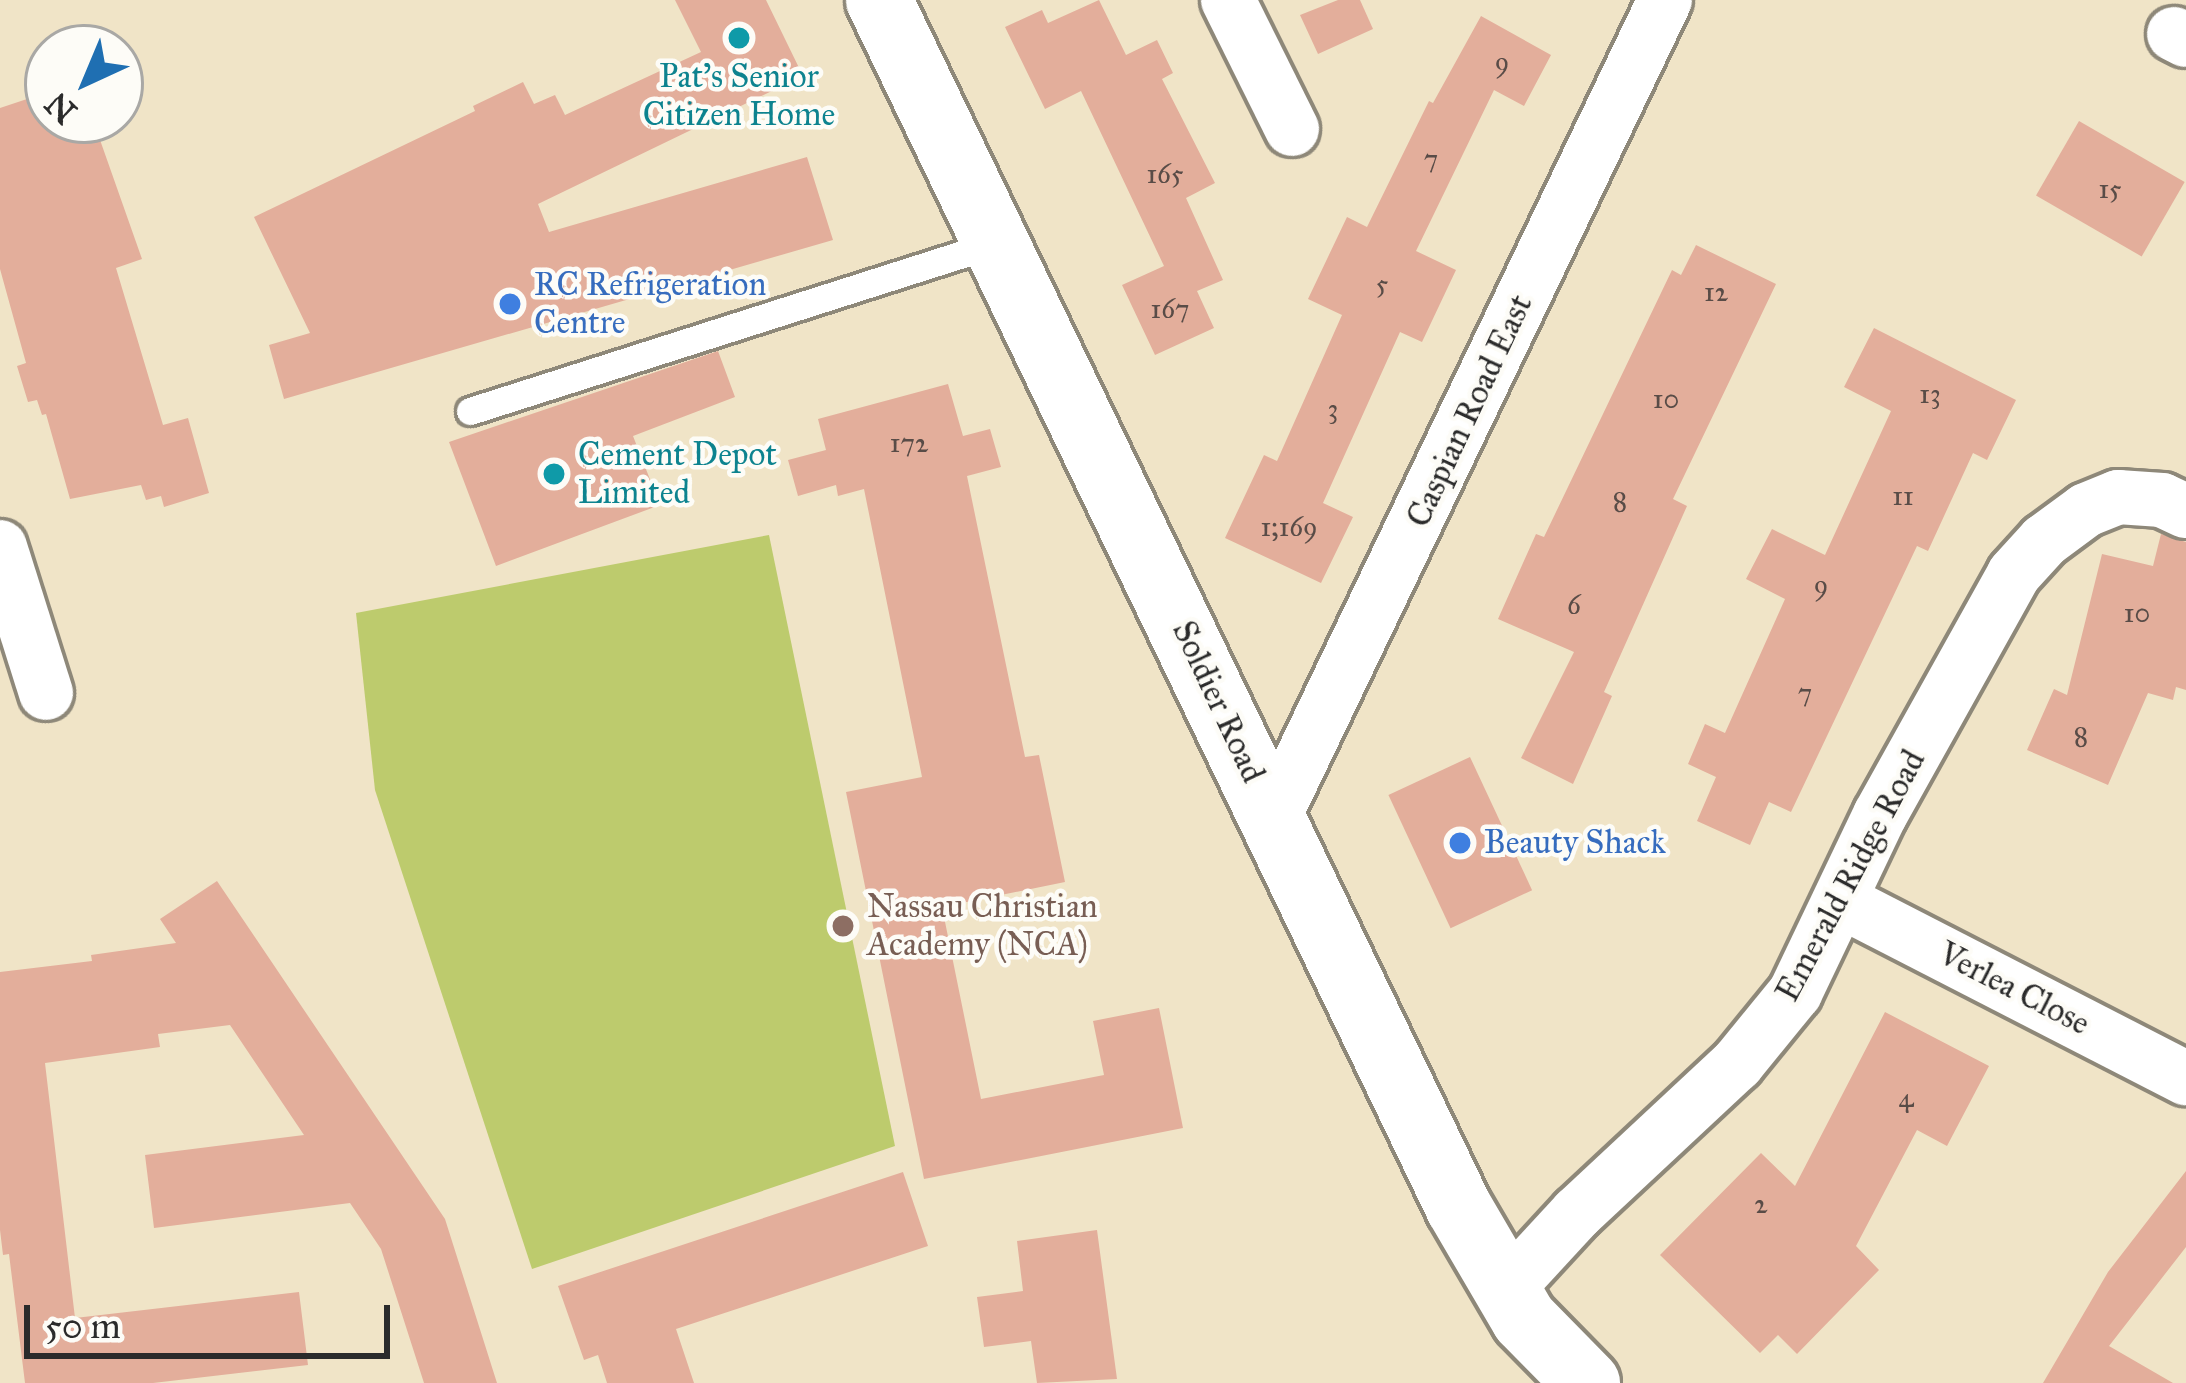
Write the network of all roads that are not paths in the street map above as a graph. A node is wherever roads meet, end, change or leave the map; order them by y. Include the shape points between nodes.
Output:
1 (879, 0) edge
2 (1228, 0) edge
3 (1665, 0) edge
4 (1292, 129) dead end
5 (997, 243) junction
6 (470, 411) dead end
7 (2186, 511) edge
8 (0, 547) edge
9 (46, 694) dead end
10 (1272, 821) junction
11 (1841, 901) junction
12 (2186, 1078) edge
13 (1505, 1291) junction
14 (1587, 1383) edge

1 - 5 main road, Soldier Road
2 - 4 street
3 - 10 street, Caspian Road East
5 - 6 lane
5 - 10 main road, Soldier Road
7 - 11 street, Emerald Ridge Road via 2118,497 2058,530 2014,574
8 - 9 street
10 - 13 main road, Soldier Road
11 - 12 street, Verlea Close
11 - 13 street, Emerald Ridge Road via 1795,993 1766,1031
13 - 14 main road, Soldier Road

